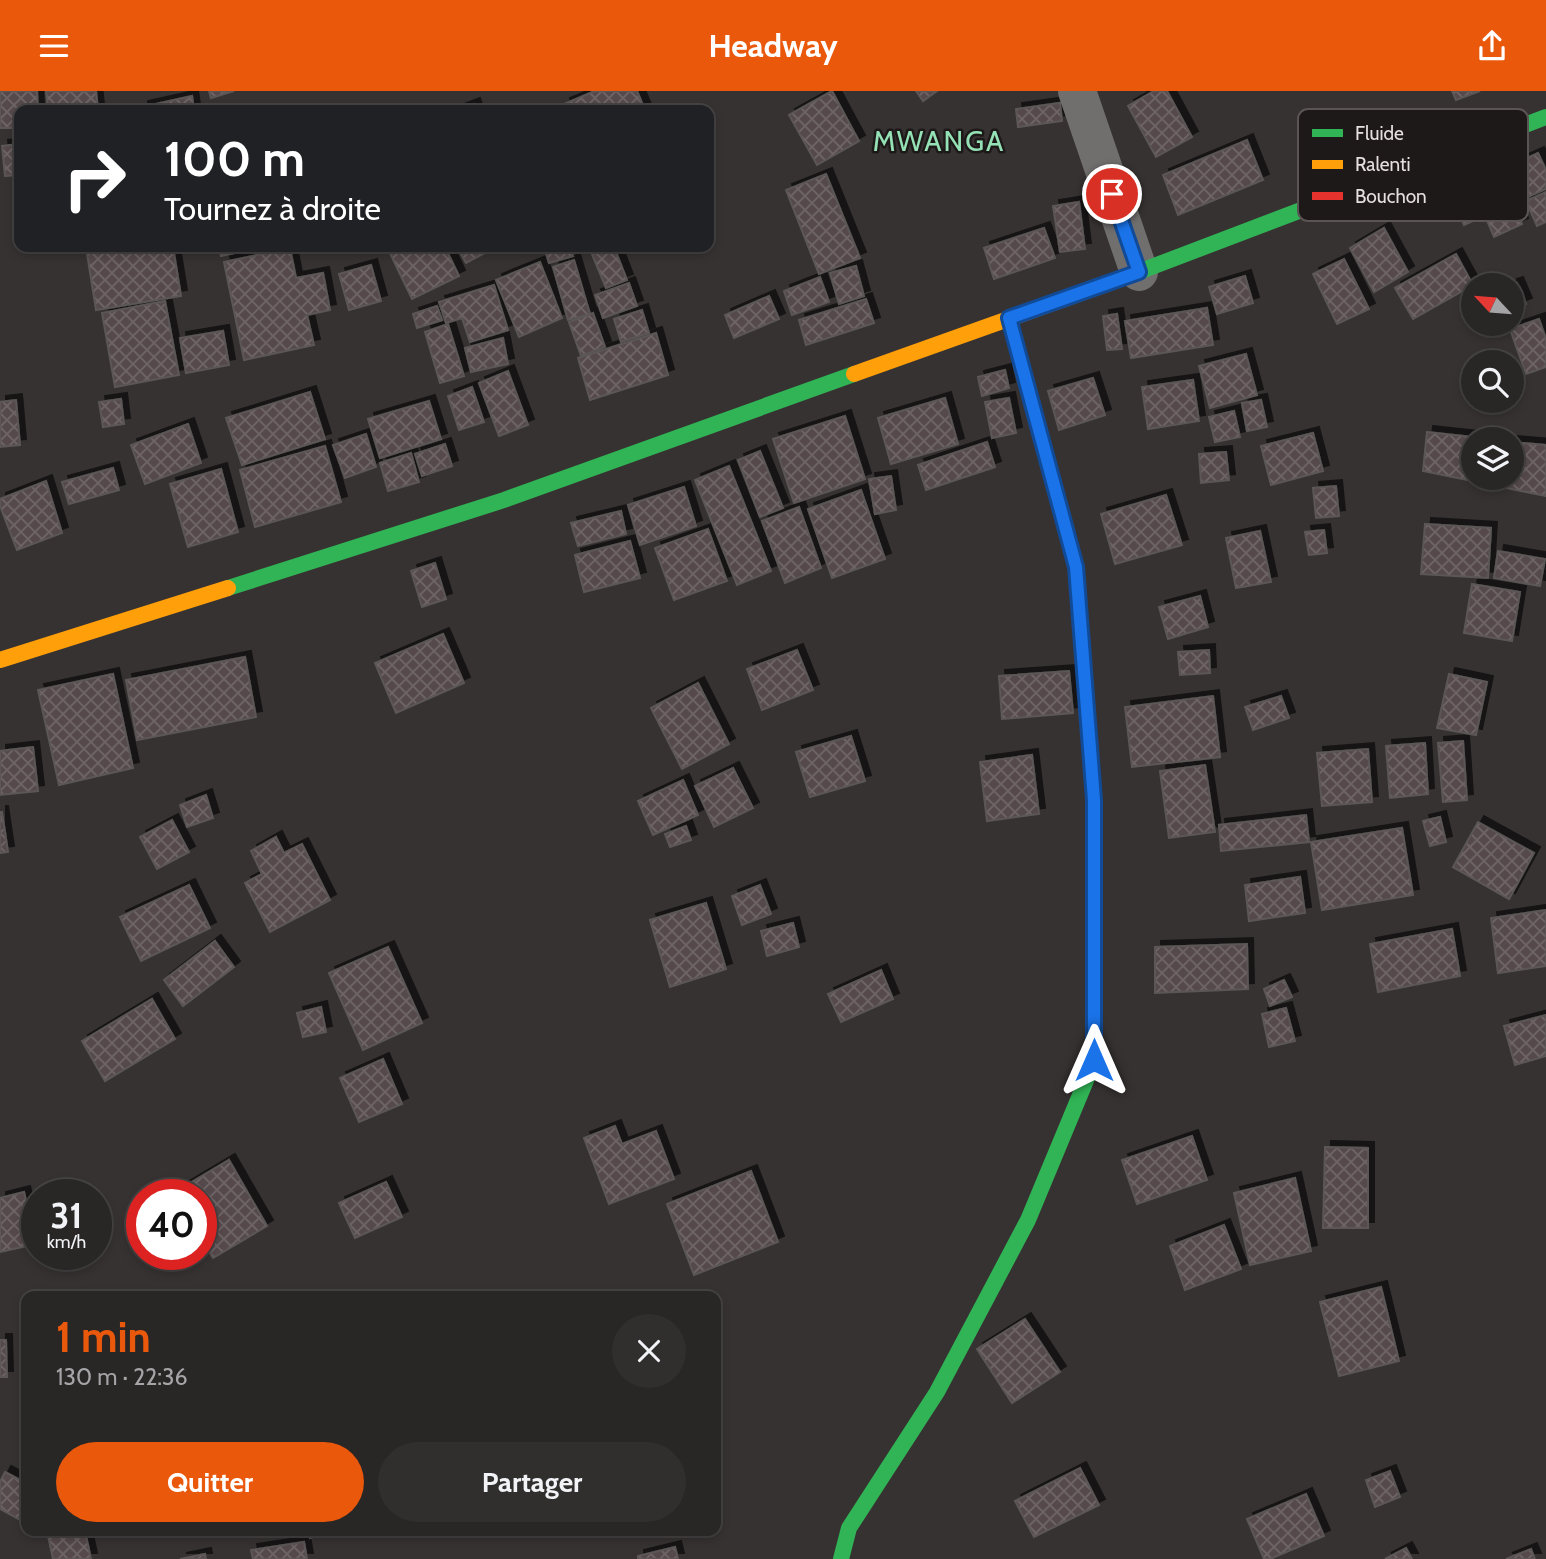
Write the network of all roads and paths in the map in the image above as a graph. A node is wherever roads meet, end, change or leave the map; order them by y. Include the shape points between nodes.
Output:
1 (1077, 91) edge
2 (1546, 117) edge
3 (1528, 124) edge
4 (1298, 211) edge
5 (1139, 272) junction
6 (1009, 318) junction
7 (0, 660) edge
8 (841, 1559) edge

1 - 5 street
2 - 3 street
4 - 5 street
5 - 6 street
6 - 7 street via 504,500
6 - 8 street via 1076,567 1094,800 1094,1060 1028,1220 937,1392 849,1528

